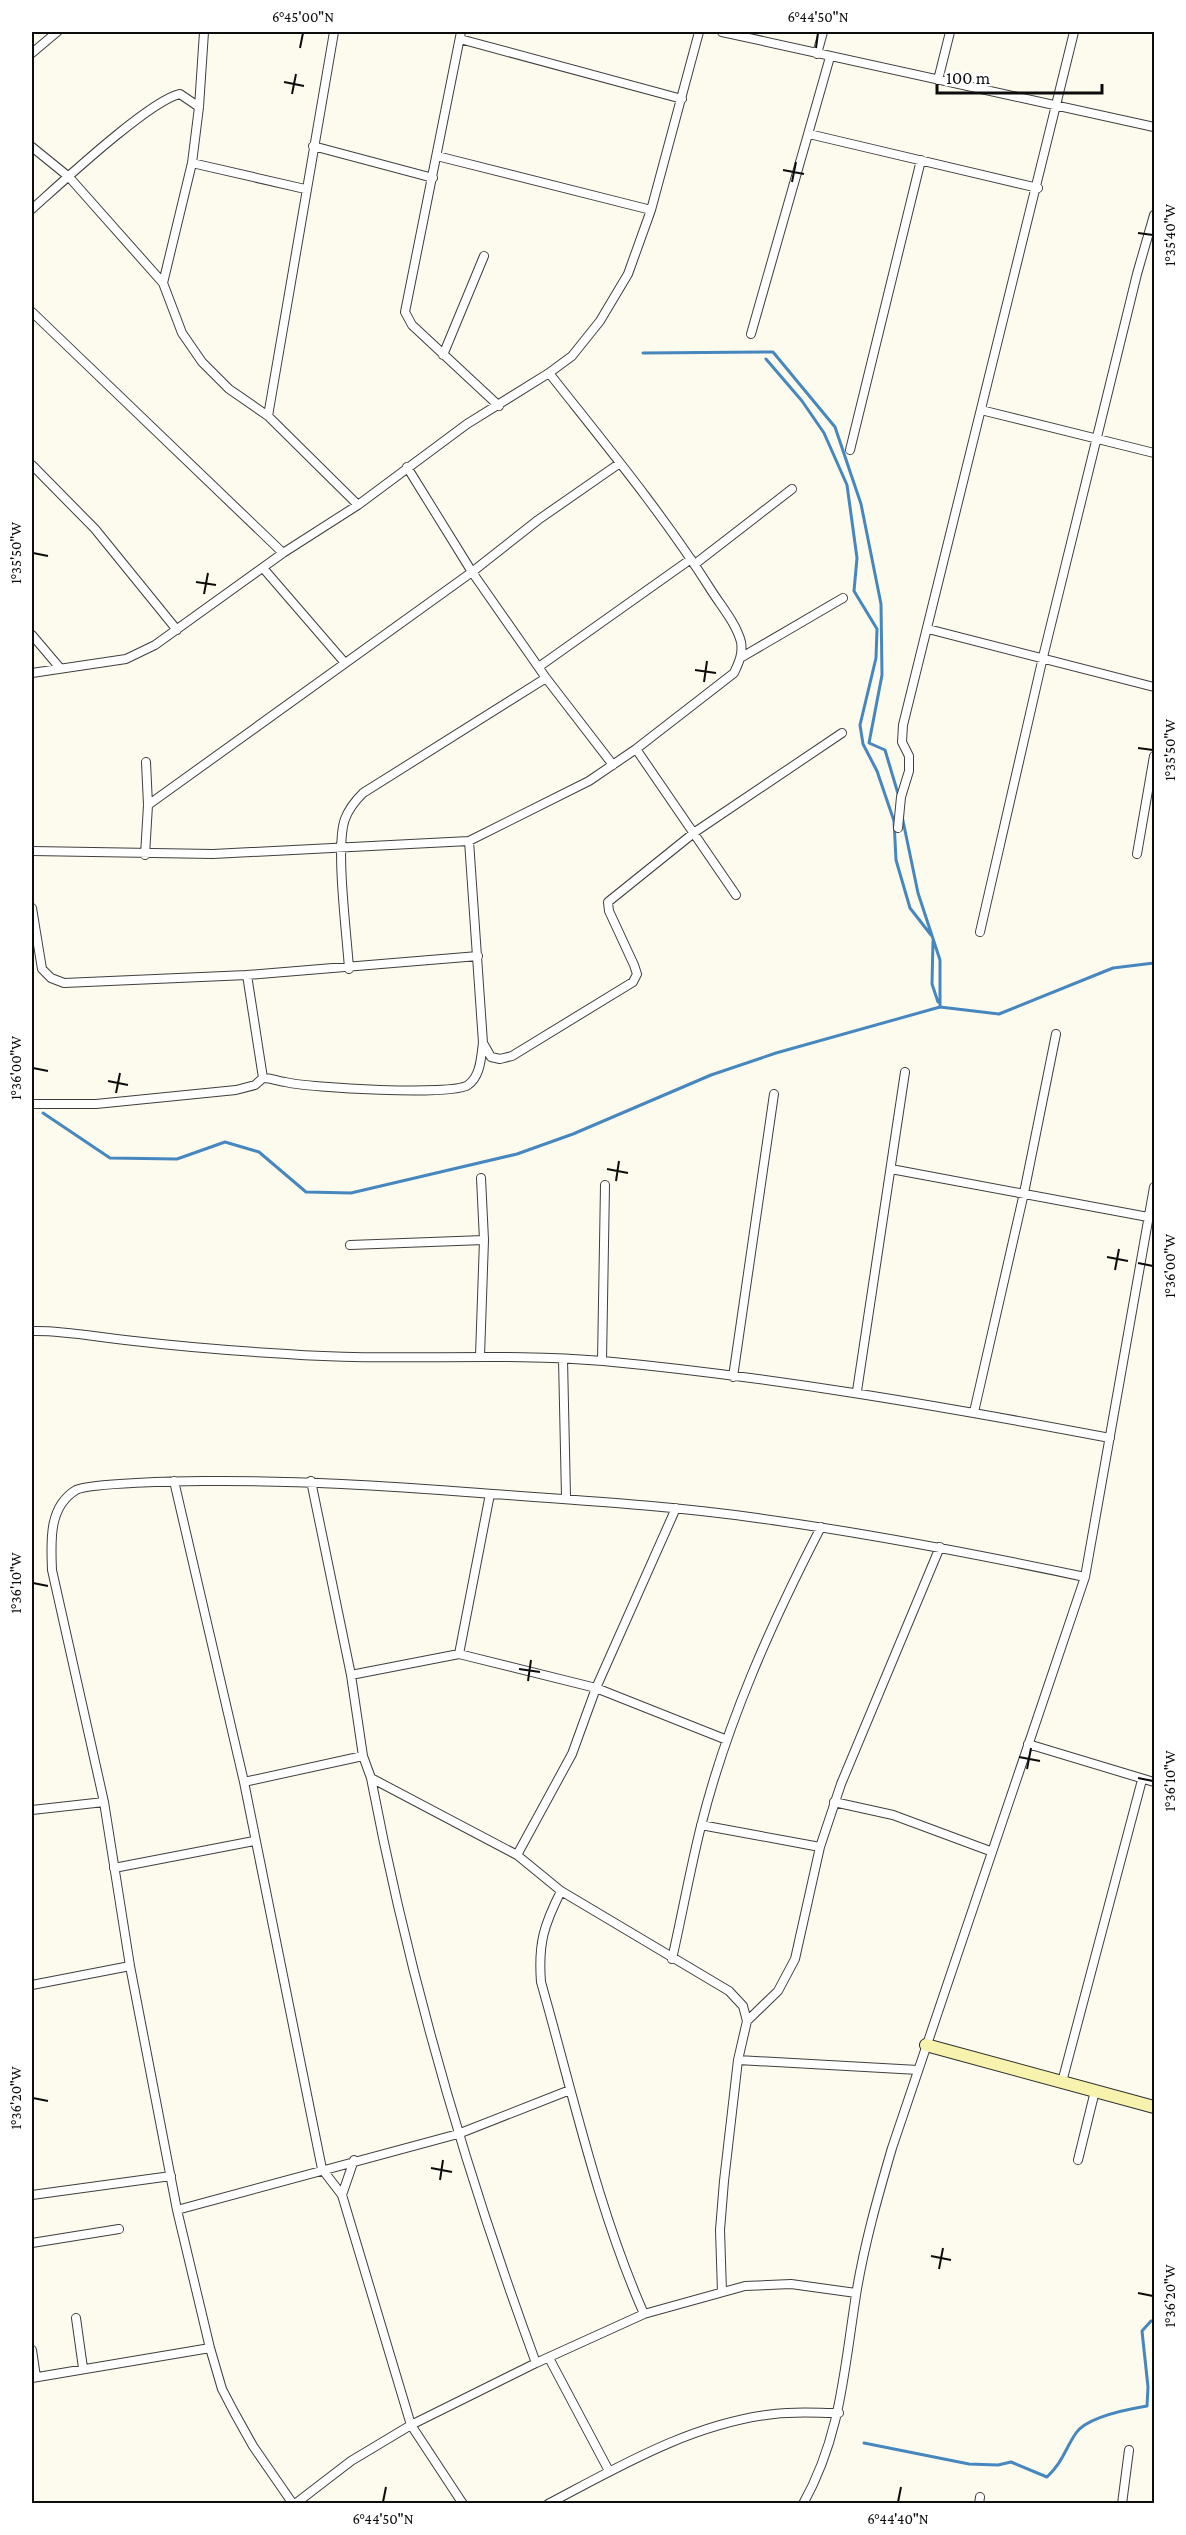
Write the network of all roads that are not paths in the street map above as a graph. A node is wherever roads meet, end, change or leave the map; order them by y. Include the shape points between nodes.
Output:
1 (57, 32) edge
2 (204, 32) edge
3 (334, 32) edge
4 (699, 32) edge
5 (722, 32) edge
6 (823, 32) edge
7 (950, 32) edge
8 (1074, 32) edge
9 (461, 35) edge
10 (32, 53) edge
11 (817, 54) junction
12 (830, 57) junction
13 (938, 80) junction
14 (682, 99) junction
15 (199, 106) junction
16 (1057, 106) junction
17 (1155, 127) edge
18 (809, 134) junction
19 (32, 147) edge
20 (313, 147) junction
21 (437, 156) junction
22 (921, 160) junction
23 (192, 163) junction
24 (69, 177) junction
25 (433, 178) junction
26 (305, 189) junction
27 (1038, 189) junction
28 (32, 209) edge
29 (651, 210) junction
30 (1155, 215) edge
31 (484, 256) dead end
32 (163, 283) junction
33 (32, 312) edge
34 (751, 334) dead end
35 (442, 355) junction
36 (549, 373) junction
37 (499, 406) junction
38 (981, 410) junction
39 (268, 417) junction
40 (1096, 439) junction
41 (850, 450) dead end
42 (1155, 453) edge
43 (621, 463) junction
44 (32, 465) edge
45 (407, 467) junction
46 (792, 489) dead end
47 (358, 505) junction
48 (283, 553) junction
49 (693, 561) junction
50 (263, 568) junction
51 (472, 572) junction
52 (843, 598) dead end
53 (928, 628) junction
54 (177, 630) junction
55 (32, 635) edge
56 (742, 657) junction
57 (1043, 657) junction
58 (345, 663) junction
59 (540, 666) junction
60 (60, 668) junction
61 (32, 673) edge
62 (546, 678) junction
63 (1155, 687) edge
64 (842, 733) dead end
65 (636, 749) junction
66 (1155, 756) edge
67 (146, 762) dead end
68 (613, 765) junction
69 (148, 805) junction
70 (898, 828) dead end
71 (695, 832) junction
72 (469, 842) junction
73 (342, 848) junction
74 (32, 851) edge
75 (1137, 854) dead end
76 (145, 855) junction
77 (736, 895) dead end
78 (32, 908) edge
79 (980, 932) dead end
80 (478, 956) junction
81 (36, 964) edge
82 (349, 969) junction
83 (246, 975) junction
84 (1056, 1034) dead end
85 (483, 1043) junction
86 (905, 1072) dead end
87 (263, 1078) junction
88 (774, 1094) dead end
89 (32, 1104) edge
90 (891, 1169) junction
91 (481, 1178) dead end
92 (605, 1185) dead end
93 (1154, 1191) edge
94 (1024, 1193) junction
95 (1148, 1217) junction
96 (484, 1240) junction
97 (350, 1245) dead end
98 (32, 1331) edge
99 (480, 1356) junction
100 (563, 1359) junction
101 (602, 1361) junction
102 (733, 1377) junction
103 (857, 1392) junction
104 (974, 1412) junction
105 (1110, 1438) junction
106 (174, 1481) junction
107 (311, 1481) junction
108 (490, 1494) junction
109 (566, 1497) junction
110 (676, 1508) junction
111 (821, 1527) junction
112 (940, 1547) junction
113 (1085, 1577) junction
114 (459, 1654) junction
115 (351, 1675) junction
116 (596, 1688) junction
117 (727, 1740) junction
118 (1028, 1744) junction
119 (363, 1756) junction
120 (371, 1778) junction
121 (1142, 1780) junction
122 (244, 1782) junction
123 (1155, 1782) edge
124 (104, 1802) junction
125 (834, 1802) junction
126 (32, 1810) edge
127 (701, 1825) junction
128 (254, 1842) junction
129 (820, 1847) junction
130 (990, 1851) junction
131 (517, 1855) junction
132 (114, 1868) junction
133 (561, 1891) junction
134 (672, 1959) junction
135 (130, 1966) junction
136 (32, 1985) edge
137 (747, 2022) junction
138 (926, 2044) junction
139 (738, 2060) junction
140 (918, 2070) junction
141 (1062, 2082) junction
142 (570, 2090) junction
143 (1095, 2091) junction
144 (1155, 2107) edge
145 (458, 2134) junction
146 (354, 2160) junction
147 (1078, 2160) dead end
148 (322, 2169) junction
149 (171, 2176) junction
150 (32, 2195) edge
151 (342, 2195) junction
152 (177, 2210) junction
153 (119, 2229) dead end
154 (32, 2243) edge
155 (722, 2292) junction
156 (856, 2293) junction
157 (644, 2314) junction
158 (76, 2318) dead end
159 (210, 2348) junction
160 (32, 2350) edge
161 (549, 2358) junction
162 (536, 2363) junction
163 (83, 2368) junction
164 (34, 2377) edge
165 (839, 2413) junction
166 (411, 2425) junction
167 (1129, 2450) dead end
168 (609, 2471) junction
169 (294, 2504) edge
170 (463, 2504) edge
171 (548, 2504) edge
172 (803, 2504) edge
173 (1122, 2504) edge

1 - 10 street
2 - 15 street
3 - 20 street
4 - 14 street
5 - 11 street
6 - 11 street
7 - 13 street
8 - 16 street
9 - 14 street
9 - 21 street
11 - 12 street
12 - 13 street
12 - 18 street
13 - 16 street
14 - 29 street
15 - 23 street
15 - 24 street via 180,94 170,96
16 - 17 street
16 - 27 street
18 - 22 street
18 - 34 street
19 - 24 street
20 - 25 street
20 - 26 street
21 - 25 street
21 - 29 street
22 - 27 street
22 - 41 street
23 - 26 street
23 - 32 street
24 - 28 street
24 - 32 street
25 - 35 street via 405,312 412,325
26 - 39 street
27 - 38 street
29 - 36 street via 628,274 600,321 572,356
30 - 40 street
31 - 35 street
32 - 39 street via 182,333 202,362 229,389
33 - 48 street
35 - 37 street
36 - 37 street
36 - 43 street
37 - 45 street
38 - 40 street
38 - 53 street
39 - 47 street
40 - 42 street
40 - 57 street
43 - 49 street
43 - 51 street via 538,520
44 - 54 street via 95,529
45 - 47 street
45 - 51 street
46 - 49 street
47 - 48 street
48 - 50 street
49 - 56 street via 734,626
49 - 59 street
50 - 54 street
50 - 58 street
51 - 58 street
51 - 59 street
52 - 56 street
53 - 57 street
53 - 70 street via 902,733 909,771
54 - 60 street via 126,659
55 - 60 street
56 - 65 street via 734,673
57 - 63 street
57 - 79 street
58 - 69 street
59 - 62 street
60 - 61 street
62 - 68 street
62 - 73 street via 363,793 350,806
64 - 71 street
65 - 68 street
65 - 71 street
66 - 75 street
67 - 69 street
68 - 72 street
69 - 76 street
71 - 77 street
71 - 85 street via 608,902 634,965 637,975 633,982 512,1056 491,1057
72 - 73 street
72 - 80 street
73 - 76 street
73 - 82 street
74 - 76 street
78 - 81 street
80 - 82 street
80 - 85 street
81 - 83 street via 51,978 64,983
82 - 83 street
83 - 87 street
84 - 94 street
85 - 87 street via 474,1078 469,1085 454,1091 306,1084
86 - 90 street
87 - 89 street via 255,1085 236,1090 96,1104
88 - 102 street
90 - 94 street
90 - 103 street
91 - 96 street
92 - 101 street
93 - 95 street
94 - 95 street
94 - 104 street
95 - 105 street
96 - 97 street
96 - 99 street
98 - 99 street via 288,1355
99 - 100 street
100 - 101 street
100 - 109 street
101 - 102 street
102 - 103 street
103 - 104 street
104 - 105 street
105 - 113 street
106 - 107 street
106 - 122 street
106 - 124 street via 79,1488 64,1498 50,1533 52,1570
107 - 108 street
107 - 115 street
108 - 109 street
108 - 114 street
109 - 110 street
110 - 111 street
110 - 116 street
111 - 112 street
111 - 117 street via 784,1598
112 - 113 street
112 - 125 street
113 - 118 street
114 - 115 street
114 - 116 street
115 - 119 street
116 - 117 street
116 - 131 street via 572,1754
117 - 127 street
118 - 121 street
118 - 130 street
119 - 120 street
119 - 122 street
120 - 131 street
120 - 145 street via 404,1929
121 - 123 street
121 - 141 street
122 - 128 street
124 - 126 street
124 - 132 street
125 - 129 street
125 - 130 street via 893,1815
127 - 129 street
127 - 134 street
128 - 132 street
128 - 148 street
129 - 137 street via 795,1959 778,1991
130 - 138 street
131 - 133 street
132 - 135 street
133 - 134 street
133 - 142 street via 544,1924 539,1952 541,1982
134 - 137 street via 729,1991 743,2006
135 - 136 street
135 - 149 street
137 - 139 street
138 - 140 street
138 - 141 street
139 - 140 street
139 - 155 street via 720,2230
140 - 156 street via 872,2217
141 - 143 street
142 - 145 street
142 - 157 street via 622,2263
143 - 144 street
143 - 147 street
145 - 146 street
145 - 162 street
146 - 148 street
146 - 151 street
148 - 151 street
148 - 152 street
149 - 150 street
149 - 152 street
151 - 166 street
152 - 159 street
153 - 154 street
155 - 156 street via 745,2286 791,2284
155 - 157 street
156 - 165 street
157 - 161 street
158 - 163 street
159 - 163 street
159 - 169 street via 222,2389 234,2412
160 - 164 street
161 - 162 street
161 - 168 street
162 - 166 street
163 - 164 street
165 - 168 street via 774,2414 722,2425 690,2434
165 - 172 street via 826,2455
166 - 169 street via 351,2461
166 - 170 street
167 - 173 street
168 - 171 street

